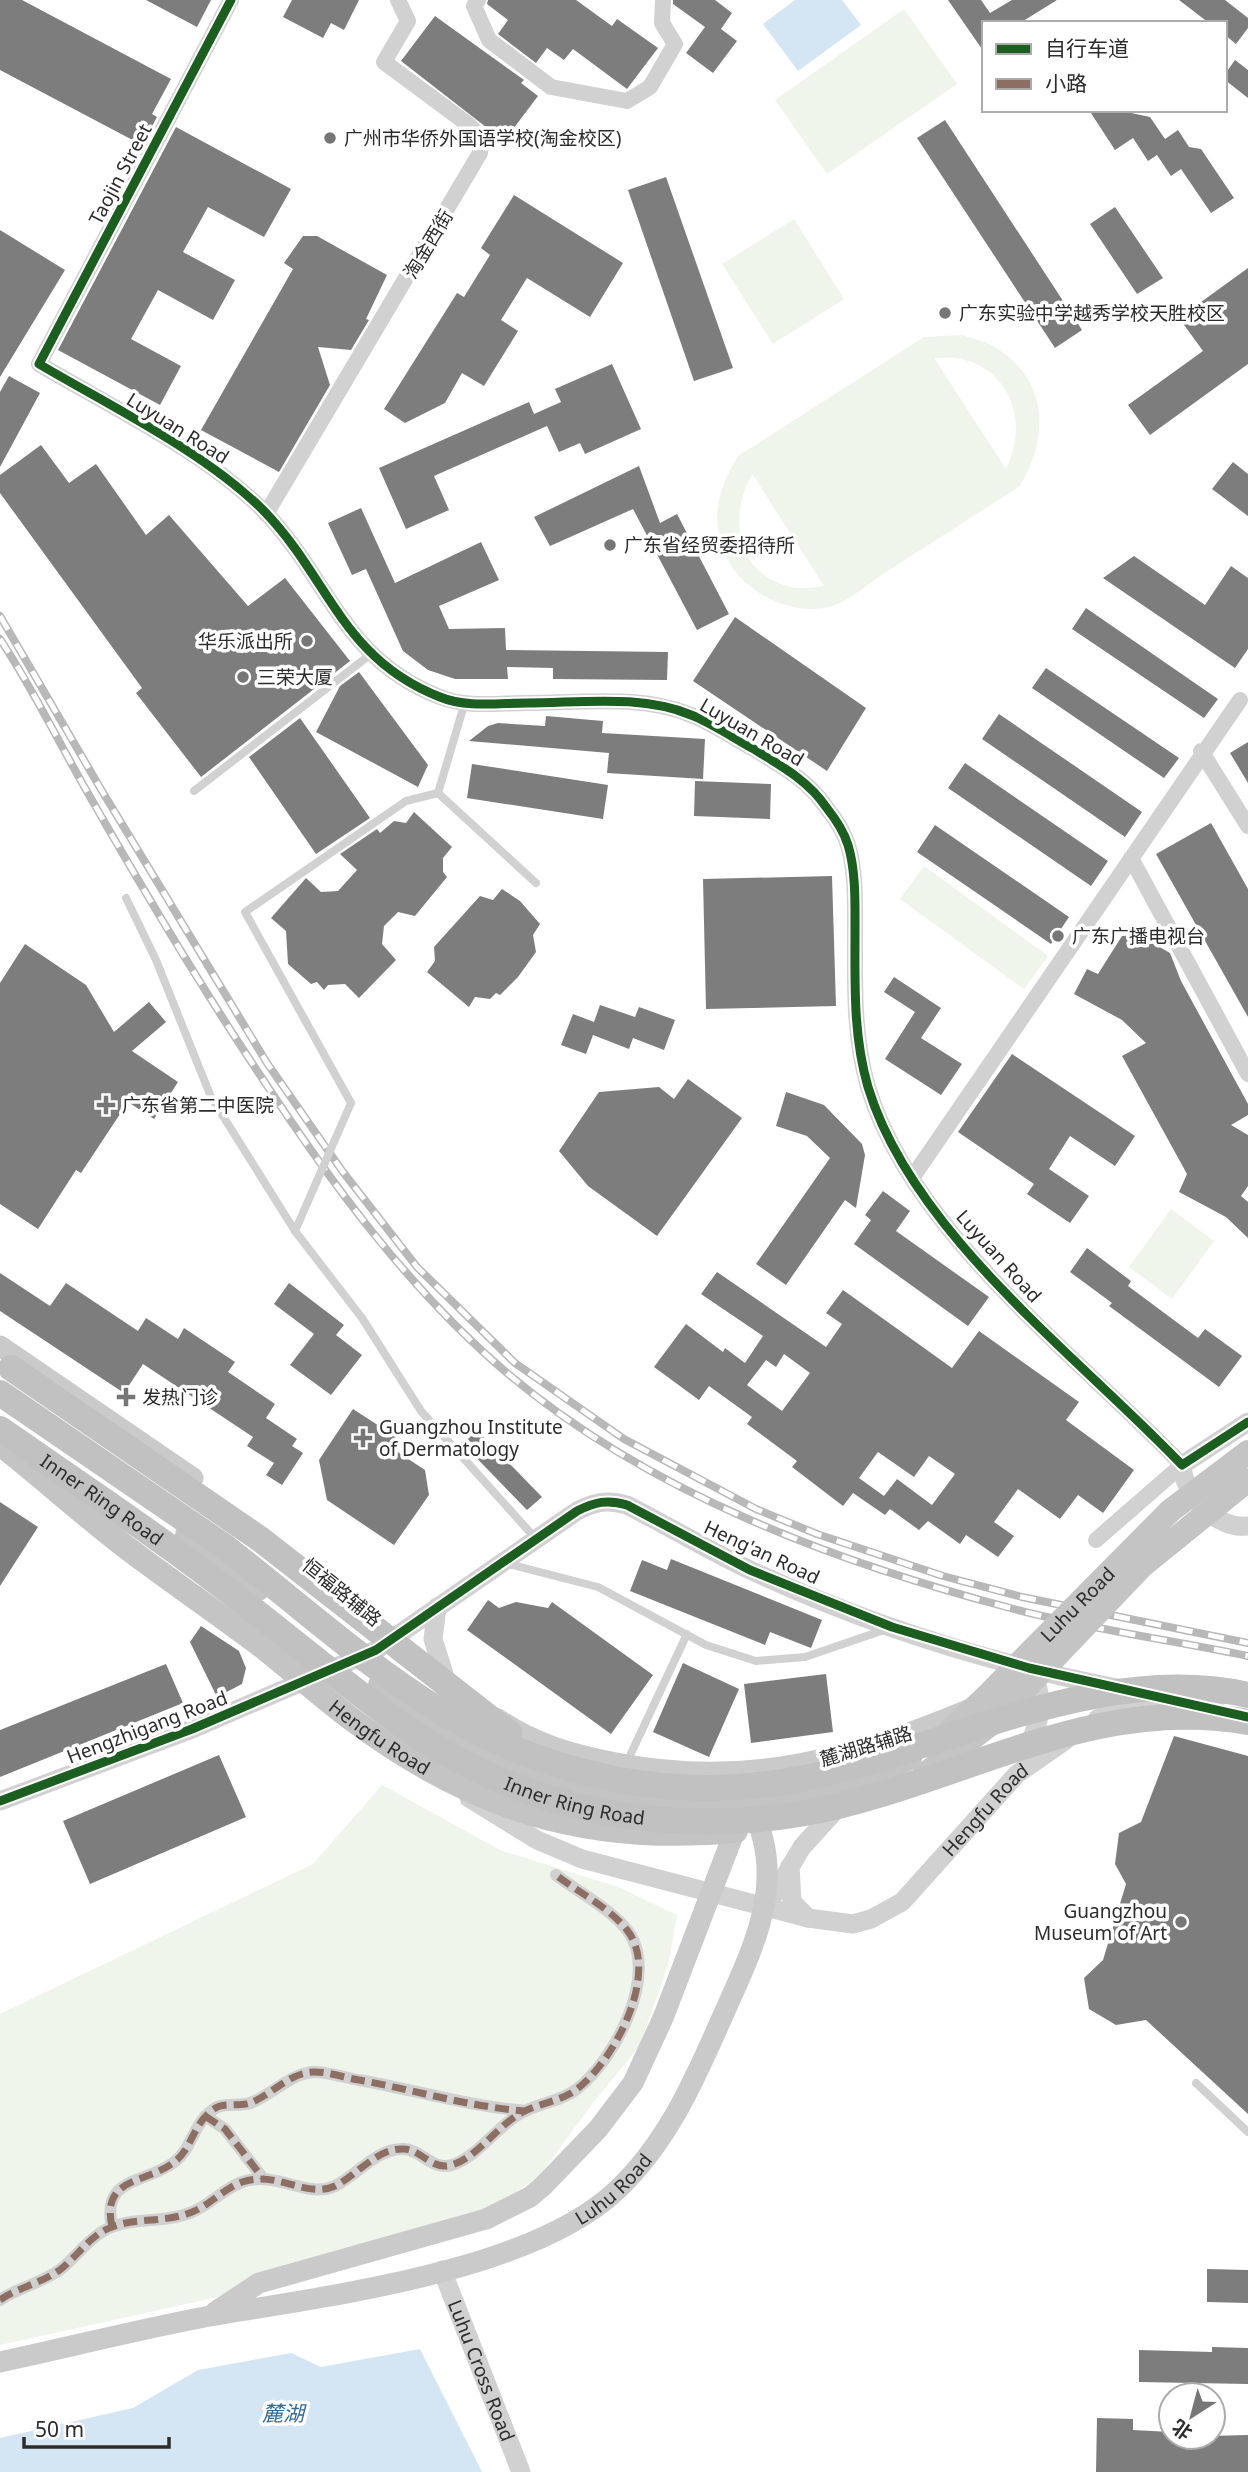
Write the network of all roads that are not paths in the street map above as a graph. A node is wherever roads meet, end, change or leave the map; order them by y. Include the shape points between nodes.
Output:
1 (231, 0) edge
2 (398, 0) edge
3 (478, 0) edge
4 (663, 0) edge
5 (38, 364) joint
6 (266, 513) junction
7 (371, 654) junction
8 (1240, 700) dead end
9 (465, 702) junction
10 (1202, 751) junction
11 (194, 791) dead end
12 (438, 793) junction
13 (1248, 826) edge
14 (1131, 858) junction
15 (536, 883) dead end
16 (126, 898) dead end
17 (1248, 1074) edge
18 (912, 1178) junction
19 (295, 1231) junction
20 (4, 1358) edge
21 (0, 1396) edge
22 (1248, 1422) edge
23 (0, 1429) edge
24 (0, 1444) edge
25 (1248, 1452) edge
26 (0, 1460) edge
27 (1182, 1465) junction
28 (1248, 1480) edge
29 (1248, 1526) edge
30 (536, 1539) junction
31 (1096, 1540) dead end
32 (127, 1547) junction
33 (502, 1563) junction
34 (437, 1607) junction
35 (892, 1627) junction
36 (687, 1634) junction
37 (397, 1637) junction
38 (350, 1663) junction
39 (1029, 1668) junction
40 (445, 1677) junction
41 (305, 1682) junction
42 (1248, 1695) edge
43 (1174, 1699) junction
44 (987, 1707) junction
45 (497, 1718) junction
46 (1248, 1719) edge
47 (478, 1751) junction
48 (625, 1765) junction
49 (752, 1773) joint
50 (590, 1774) junction
51 (1017, 1774) junction
52 (439, 1777) junction
53 (0, 1801) edge
54 (749, 1802) junction
55 (833, 1813) junction
56 (762, 1828) junction
57 (733, 1832) junction
58 (790, 1866) junction
59 (556, 1875) dead end
60 (712, 1893) junction
61 (766, 1908) junction
62 (808, 1918) junction
63 (1196, 2083) dead end
64 (526, 2110) junction
65 (205, 2116) junction
66 (1248, 2132) edge
67 (262, 2177) junction
68 (112, 2227) junction
69 (442, 2270) junction
70 (0, 2300) edge
71 (207, 2317) junction
72 (0, 2362) edge
73 (521, 2472) edge

1 - 5 street, Taojin Street
2 - 6 street, 淘金西街 via 408,21 384,62 469,125 481,139 480,153
3 - 4 street via 474,6 489,40 551,87 627,101 650,86 675,44 662,23
5 - 6 street, Luyuan Road via 209,467
6 - 7 street, Luyuan Road
7 - 9 street, Luyuan Road via 415,688 451,702
7 - 11 lane
8 - 10 street
9 - 12 lane
9 - 18 street, Luyuan Road via 651,703 690,714 737,740 792,772 824,803 848,844 855,902 855,1016 860,1056 870,1093
10 - 13 street
10 - 14 street
12 - 15 lane
12 - 19 lane, bridge via 405,801 245,912 351,1103
14 - 17 street
14 - 18 street
16 - 19 lane via 211,1097
18 - 27 street, Luyuan Road via 961,1244 1015,1302
19 - 30 lane via 362,1318 421,1411
20 - 37 main road, 恒福路辅路 via 223,1499
20 - 50 highway, bridge via 241,1525 503,1729 537,1751
21 - 38 main road via 116,1480
21 - 50 highway, Inner Ring Road, bridge via 225,1546 442,1712 515,1749
22 - 27 street
23 - 46 highway, Inner Ring Road, bridge via 173,1549 409,1730 469,1766 581,1807 671,1822 778,1817 861,1800 1038,1742 1117,1722 1181,1714
24 - 32 main road, Hengfu Road
25 - 44 main road, Luhu Road, bridge via 1151,1529
26 - 32 main road
27 - 29 street via 1187,1485 1212,1516 1228,1526
27 - 31 street
28 - 44 main road, Luhu Road, bridge via 1142,1566
30 - 33 street, Heng'an Road
30 - 35 street, Heng'an Road via 595,1502 617,1502 750,1570
32 - 41 main road, Hengfu Road
33 - 34 street, Heng'an Road
33 - 36 lane via 598,1587
34 - 37 street, Heng'an Road
34 - 40 street via 433,1639
35 - 36 lane via 805,1657 756,1661
35 - 39 street, Heng'an Road
36 - 48 lane
37 - 38 street, Heng'an Road
37 - 40 main road, 恒福路辅路
38 - 41 street, Heng'an Road
38 - 47 main road via 430,1723
39 - 43 street, Heng'an Road
39 - 51 street via 1042,1697
40 - 45 main road, 恒福路辅路
41 - 52 main road, Hengfu Road via 351,1719
41 - 53 street, Hengzhigang Road
42 - 50 highway, Inner Ring Road, bridge via 1223,1689 1160,1687 1061,1703 852,1767 754,1786 662,1786
43 - 46 street, Heng'an Road
43 - 51 street, Hengfu Road via 1096,1719
44 - 49 main road, 麓湖路辅路 via 877,1745
44 - 54 main road, Luhu Road via 934,1744 870,1777
44 - 55 main road, Luhu Road via 947,1760 889,1795
45 - 47 street
45 - 48 main road, 恒福路辅路 via 540,1743
47 - 54 main road via 533,1775 606,1797 688,1807
48 - 49 main road, 恒福路辅路
51 - 62 street, Hengfu Road via 902,1902 853,1924
52 - 57 main road, Hengfu Road via 510,1808 611,1832
52 - 60 street, Hengfu Road via 503,1821 560,1851
54 - 56 main road, Luhu Road
54 - 57 main road, Luhu Road
55 - 56 main road, Hengfu Road
55 - 58 street
56 - 57 main road, Hengfu Road
56 - 61 main road, Luhu Road via 767,1855
57 - 60 main road, Luhu Road
58 - 61 street
58 - 62 street via 792,1902
59 - 64 street via 629,1932 636,1950 638,1987 618,2041 579,2088
60 - 61 street, Hengfu Road
60 - 71 main road, Luhu Road via 633,2083 598,2129 530,2197 486,2219 259,2283
61 - 62 street, Hengfu Road
61 - 69 main road, Luhu Road via 737,1986 691,2086 650,2154 587,2214 540,2237
63 - 66 lane
64 - 65 street via 484,2107 312,2072 250,2103 216,2106
64 - 67 street via 450,2165 441,2166 402,2148 366,2164 334,2186 310,2189
65 - 67 street via 225,2129
65 - 68 street via 171,2165 132,2180 118,2191 109,2213
67 - 68 street via 240,2183 195,2211
68 - 70 street via 60,2270
69 - 71 main road, Luhu Road via 355,2293
69 - 73 street, Luhu Cross Road
71 - 72 main road, Luhu Road

